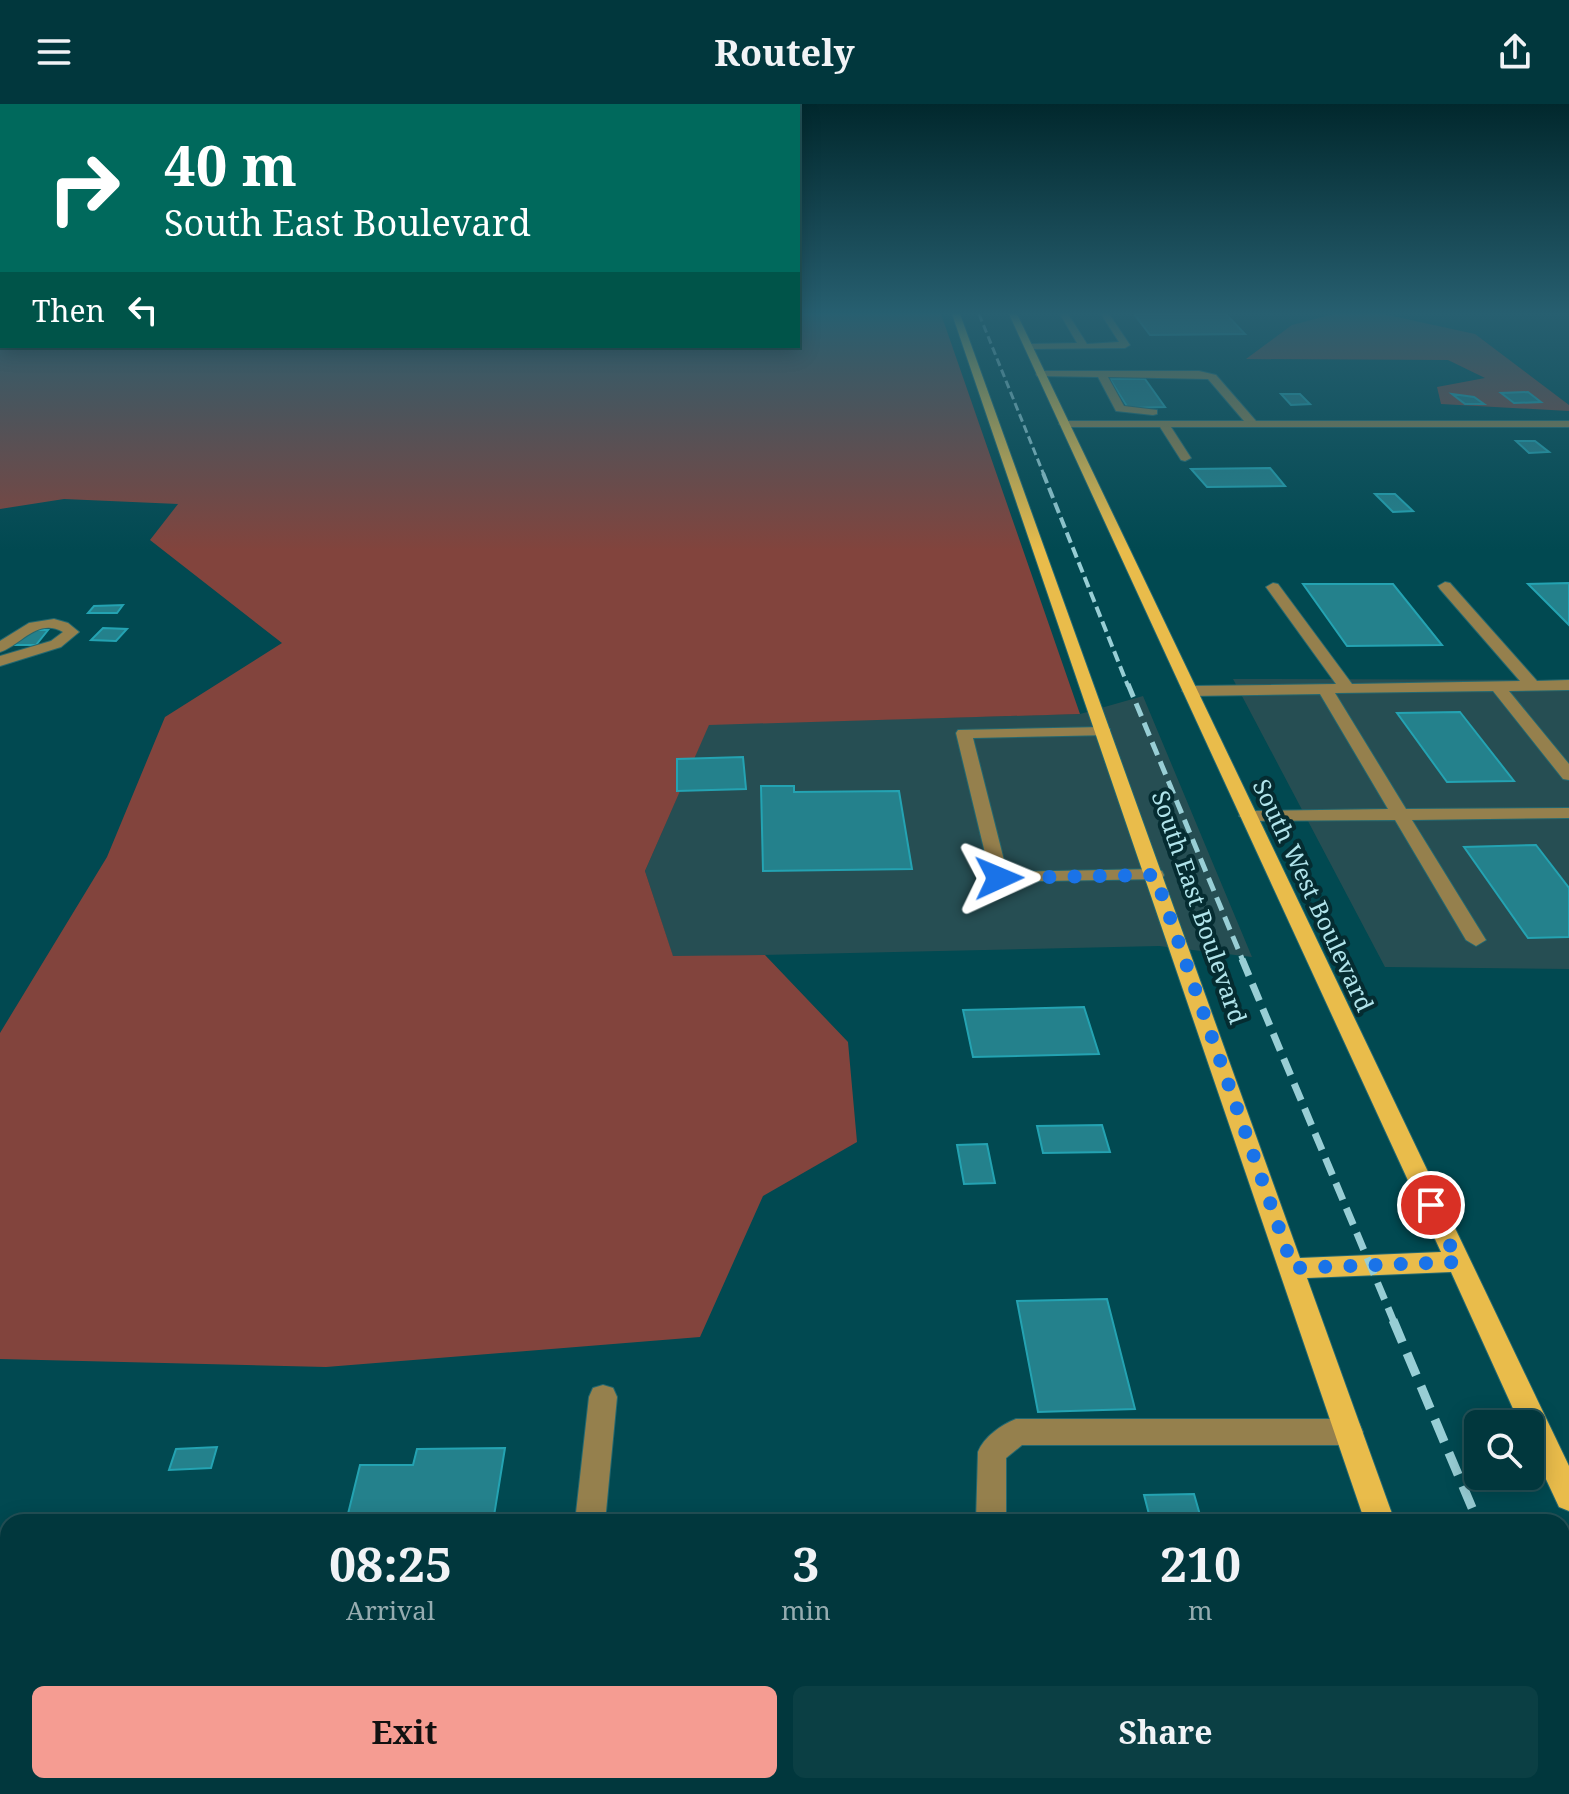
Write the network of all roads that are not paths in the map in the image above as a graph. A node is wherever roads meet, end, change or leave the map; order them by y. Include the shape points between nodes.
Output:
1 (984, 393) edge
2 (1050, 393) edge
3 (1111, 393) edge
4 (1226, 393) edge
5 (1241, 411) junction
6 (1064, 424) junction
7 (1253, 424) junction
8 (1569, 424) edge
9 (1164, 425) junction
10 (1185, 458) dead end
11 (1445, 586) dead end
12 (1273, 587) dead end
13 (0, 648) edge
14 (0, 661) edge
15 (1496, 685) junction
16 (1532, 685) junction
17 (1569, 685) edge
18 (1346, 687) junction
19 (1324, 688) junction
20 (1190, 691) junction
21 (1104, 732) junction
22 (1569, 775) edge
23 (1399, 813) junction
24 (1569, 813) edge
25 (1248, 816) junction
26 (1155, 875) junction
27 (1476, 940) dead end
28 (1458, 1262) junction
29 (1293, 1268) junction
30 (603, 1397) dead end
31 (1349, 1432) junction
32 (1569, 1497) edge
33 (591, 1514) edge
34 (991, 1514) edge
35 (1377, 1514) edge

1 - 21 main road, South East Boulevard
2 - 6 main road, South West Boulevard
3 - 5 street via 1120,409 1132,412
4 - 5 street
5 - 7 street
6 - 9 street
6 - 20 main road, South West Boulevard
7 - 8 street
7 - 9 street
9 - 10 street
11 - 16 street
12 - 18 street
13 - 14 street via 35,625 57,624 72,632 62,642
15 - 16 street
15 - 18 street
15 - 22 street
16 - 17 street
18 - 19 street
19 - 20 street
19 - 23 street
20 - 25 main road, South West Boulevard
21 - 26 main road, South East Boulevard
21 - 26 street via 964,733 999,878
23 - 24 street
23 - 25 street
23 - 27 street
25 - 28 main road, South West Boulevard
26 - 29 main road, South East Boulevard
28 - 29 main road
28 - 32 main road, South West Boulevard
29 - 31 main road, South East Boulevard
30 - 33 street
31 - 34 street via 1016,1432 992,1452
31 - 35 main road, South East Boulevard

